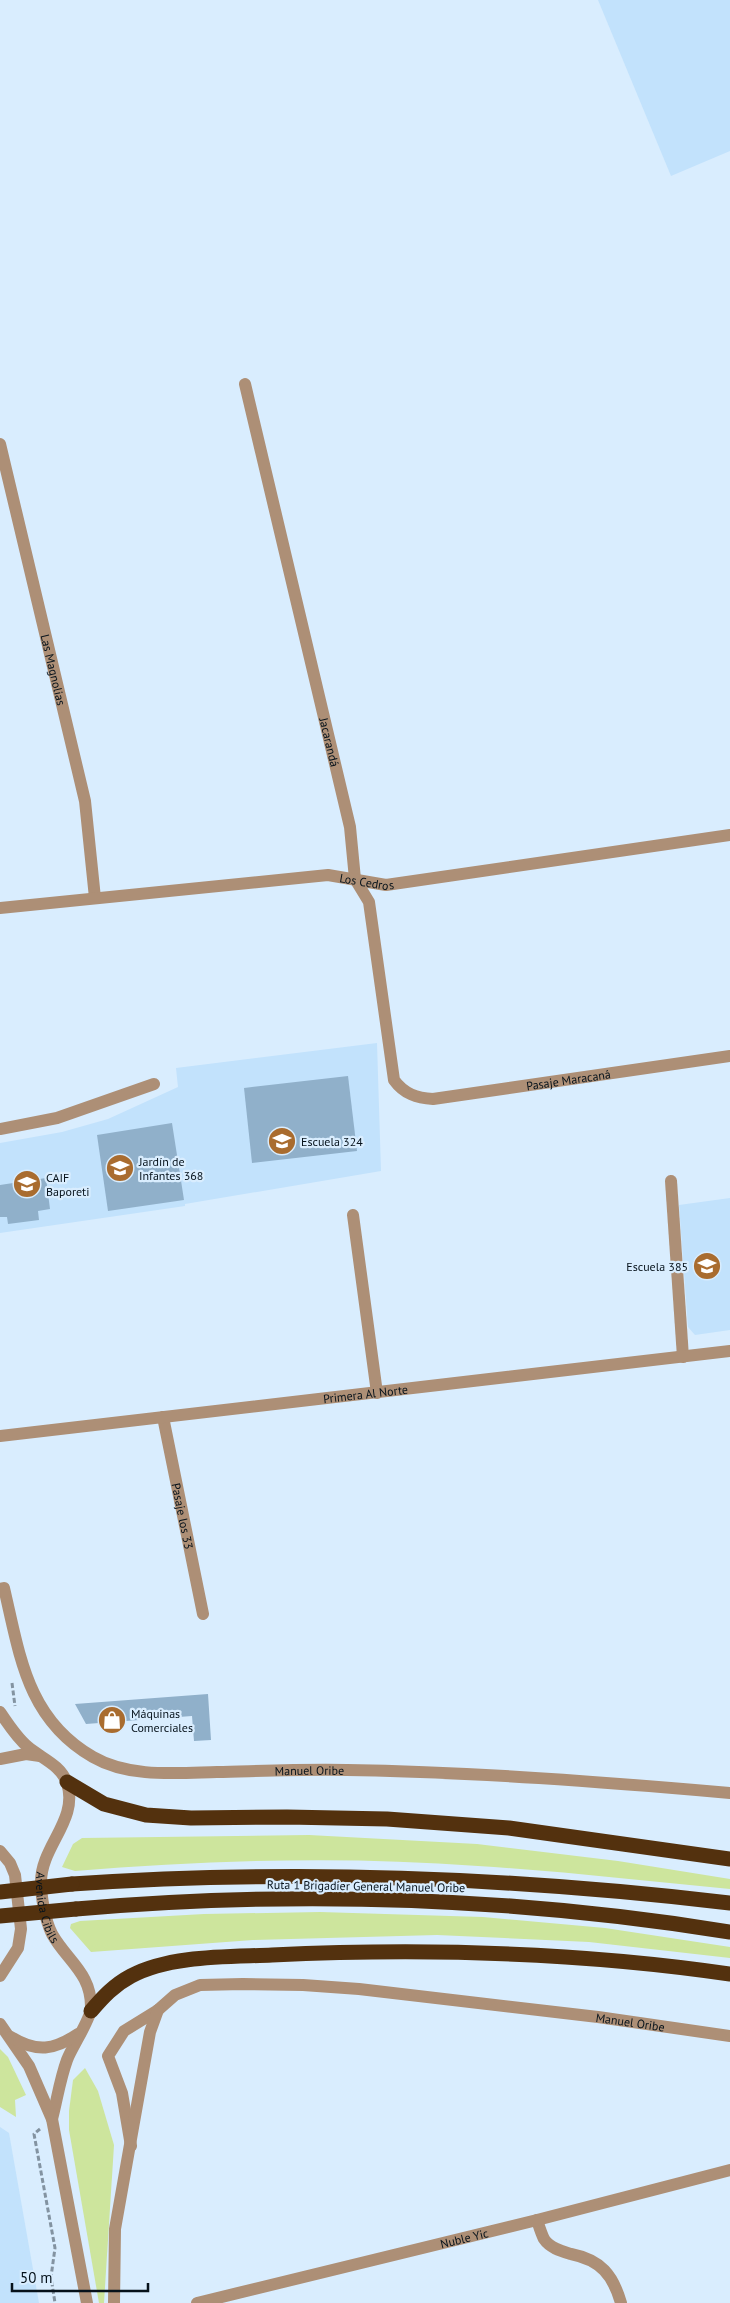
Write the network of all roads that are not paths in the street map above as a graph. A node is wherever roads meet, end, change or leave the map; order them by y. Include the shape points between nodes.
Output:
1 (245, 384) dead end
2 (0, 444) edge
3 (730, 835) edge
4 (355, 879) junction
5 (95, 898) junction
6 (0, 908) edge
7 (730, 1056) edge
8 (154, 1084) dead end
9 (408, 1094) joint
10 (0, 1129) edge
11 (671, 1181) dead end
12 (353, 1215) dead end
13 (730, 1351) edge
14 (683, 1357) junction
15 (377, 1393) junction
16 (163, 1417) junction
17 (0, 1436) edge
18 (0, 1589) edge
19 (203, 1614) dead end
20 (0, 1712) edge
21 (42, 1756) junction
22 (0, 1759) edge
23 (67, 1782) junction
24 (730, 1793) edge
25 (0, 1851) edge
26 (730, 1859) edge
27 (0, 1892) edge
28 (730, 1903) edge
29 (0, 1916) edge
30 (730, 1932) edge
31 (730, 1974) edge
32 (0, 1976) edge
33 (158, 2010) junction
34 (91, 2011) junction
35 (0, 2024) edge
36 (78, 2034) junction
37 (9, 2036) junction
38 (730, 2036) edge
39 (52, 2119) junction
40 (131, 2146) junction
41 (730, 2170) edge
42 (537, 2220) junction
43 (87, 2303) edge
44 (114, 2303) edge
45 (196, 2303) edge
46 (621, 2303) edge

1 - 4 street, Jacarandá via 350,827
2 - 5 street, Las Magnolias via 85,802
3 - 4 street, Los Cedros via 386,886
4 - 5 street, Los Cedros via 328,875
4 - 9 street, Jacarandá via 369,902 394,1080
5 - 6 street, Los Cedros
7 - 9 street, Pasaje Maracaná via 433,1099
8 - 10 street via 57,1118
11 - 14 street
12 - 15 street
13 - 14 street, Primera Al Norte
14 - 15 street, Primera Al Norte
15 - 16 street, Primera Al Norte
16 - 17 street, Primera Al Norte
16 - 19 street, Pasaje los 33
18 - 24 street, Manuel Oribe via 4,1588 30,1688 44,1714 77,1747 118,1766 138,1771 346,1770 546,1777
20 - 21 street via 21,1740
21 - 22 street via 26,1754
21 - 23 street
23 - 26 highway via 104,1804 146,1815 387,1820 500,1828
23 - 34 street, Avenida Cibils via 69,1801 66,1818 45,1856 41,1883 48,1925 82,1973
25 - 32 street via 16,1875 21,1929 18,1948
27 - 28 highway, Ruta 1 Brigadier General Manuel Oribe, bridge via 72,1884 216,1876 385,1876 512,1882
29 - 30 highway, Ruta 1 Brigadier General Manuel Oribe, bridge via 154,1902 274,1897 528,1907 665,1921
31 - 34 highway via 505,1953 331,1952 221,1958 166,1964 131,1976 109,1991
33 - 38 street, Manuel Oribe via 175,1995 200,1985 302,1985 598,2017
33 - 40 street via 150,2032
33 - 40 street, Manuel Oribe via 124,2031 108,2056 122,2093
34 - 36 street
35 - 37 street
36 - 37 street via 62,2044 36,2048 23,2045
36 - 39 street via 67,2061
37 - 39 street via 29,2066
39 - 43 street
40 - 44 street via 115,2228
41 - 42 street, Nuble Yic
42 - 45 street, Nuble Yic
42 - 46 street via 544,2238 553,2247 585,2257 604,2269 611,2277

